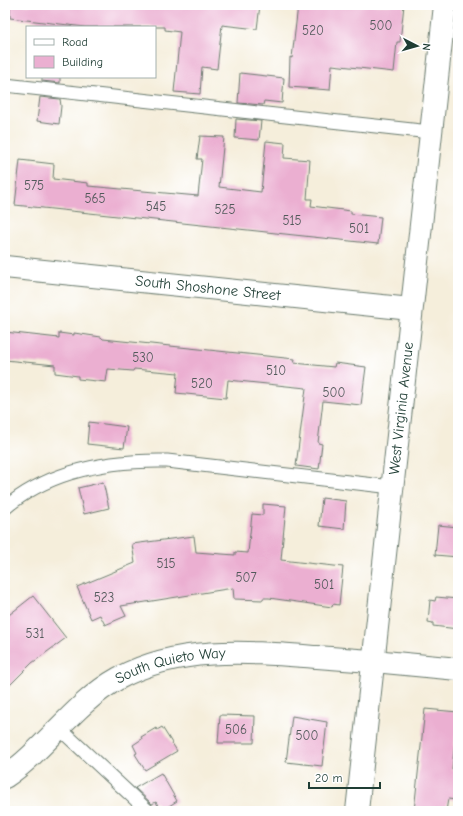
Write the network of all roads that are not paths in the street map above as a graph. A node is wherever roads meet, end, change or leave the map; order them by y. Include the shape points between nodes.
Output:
1 (445, 5) edge
2 (5, 85) edge
3 (430, 132) junction
4 (5, 267) edge
5 (411, 309) junction
6 (392, 487) junction
7 (5, 508) edge
8 (373, 661) junction
9 (458, 668) edge
10 (58, 728) junction
11 (5, 777) edge
12 (148, 811) edge
13 (358, 811) edge

1 - 3 street, West Virginia Avenue
2 - 3 lane
3 - 5 street, West Virginia Avenue
4 - 5 street, South Shoshone Street
5 - 6 street, West Virginia Avenue
6 - 7 lane via 167,461 135,461 88,468 50,480 19,496
6 - 8 street, West Virginia Avenue
8 - 9 street, South Quieto Way
8 - 10 street, South Quieto Way via 239,651 199,654 156,662 118,678 88,700
8 - 13 street, West Virginia Avenue
10 - 11 street, South Quieto Way
10 - 12 lane

